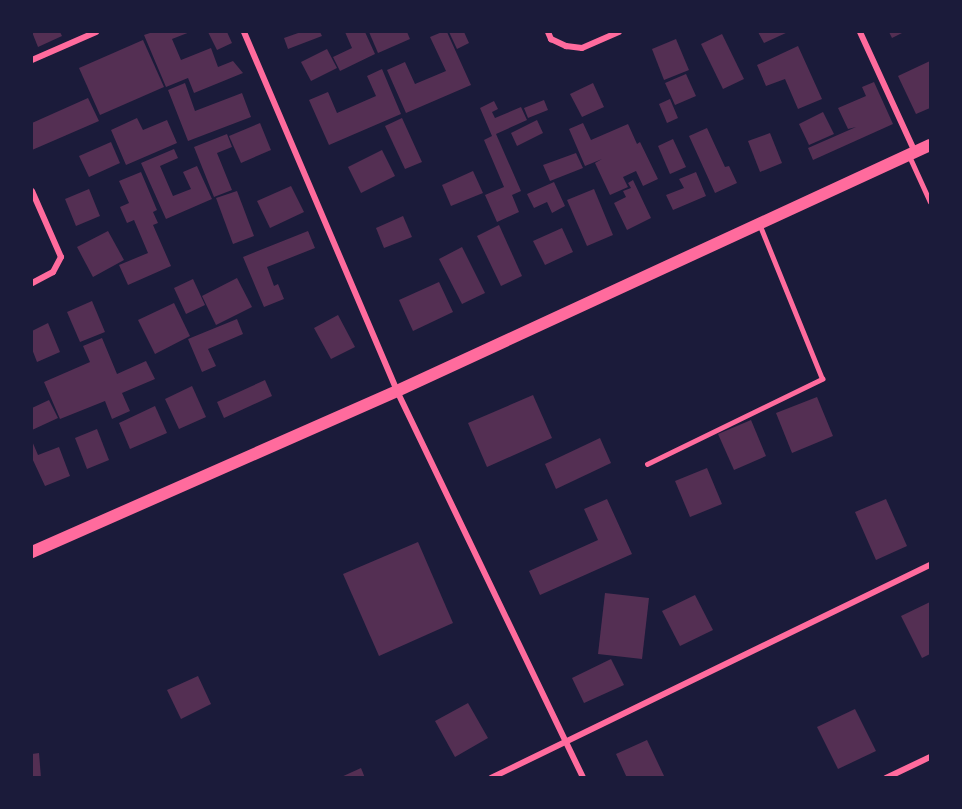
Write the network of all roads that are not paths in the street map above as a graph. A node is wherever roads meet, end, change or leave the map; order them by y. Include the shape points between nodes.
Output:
1 (96, 32) edge
2 (244, 32) edge
3 (548, 32) edge
4 (619, 32) edge
5 (860, 32) edge
6 (32, 60) edge
7 (930, 146) edge
8 (912, 154) junction
9 (32, 191) edge
10 (930, 201) edge
11 (759, 224) junction
12 (32, 283) edge
13 (397, 392) junction
14 (647, 464) dead end
15 (32, 552) edge
16 (930, 565) edge
17 (566, 743) junction
18 (930, 757) edge
19 (491, 777) edge
20 (583, 777) edge
21 (886, 777) edge

1 - 6 street
2 - 13 street
3 - 4 street via 551,39 582,48
5 - 8 street
7 - 8 main road
8 - 10 lane
8 - 11 main road
9 - 12 street via 61,256 53,272
11 - 13 main road
11 - 14 lane via 822,379
13 - 15 main road
13 - 17 street
16 - 17 street
17 - 19 street
17 - 20 street
18 - 21 street

